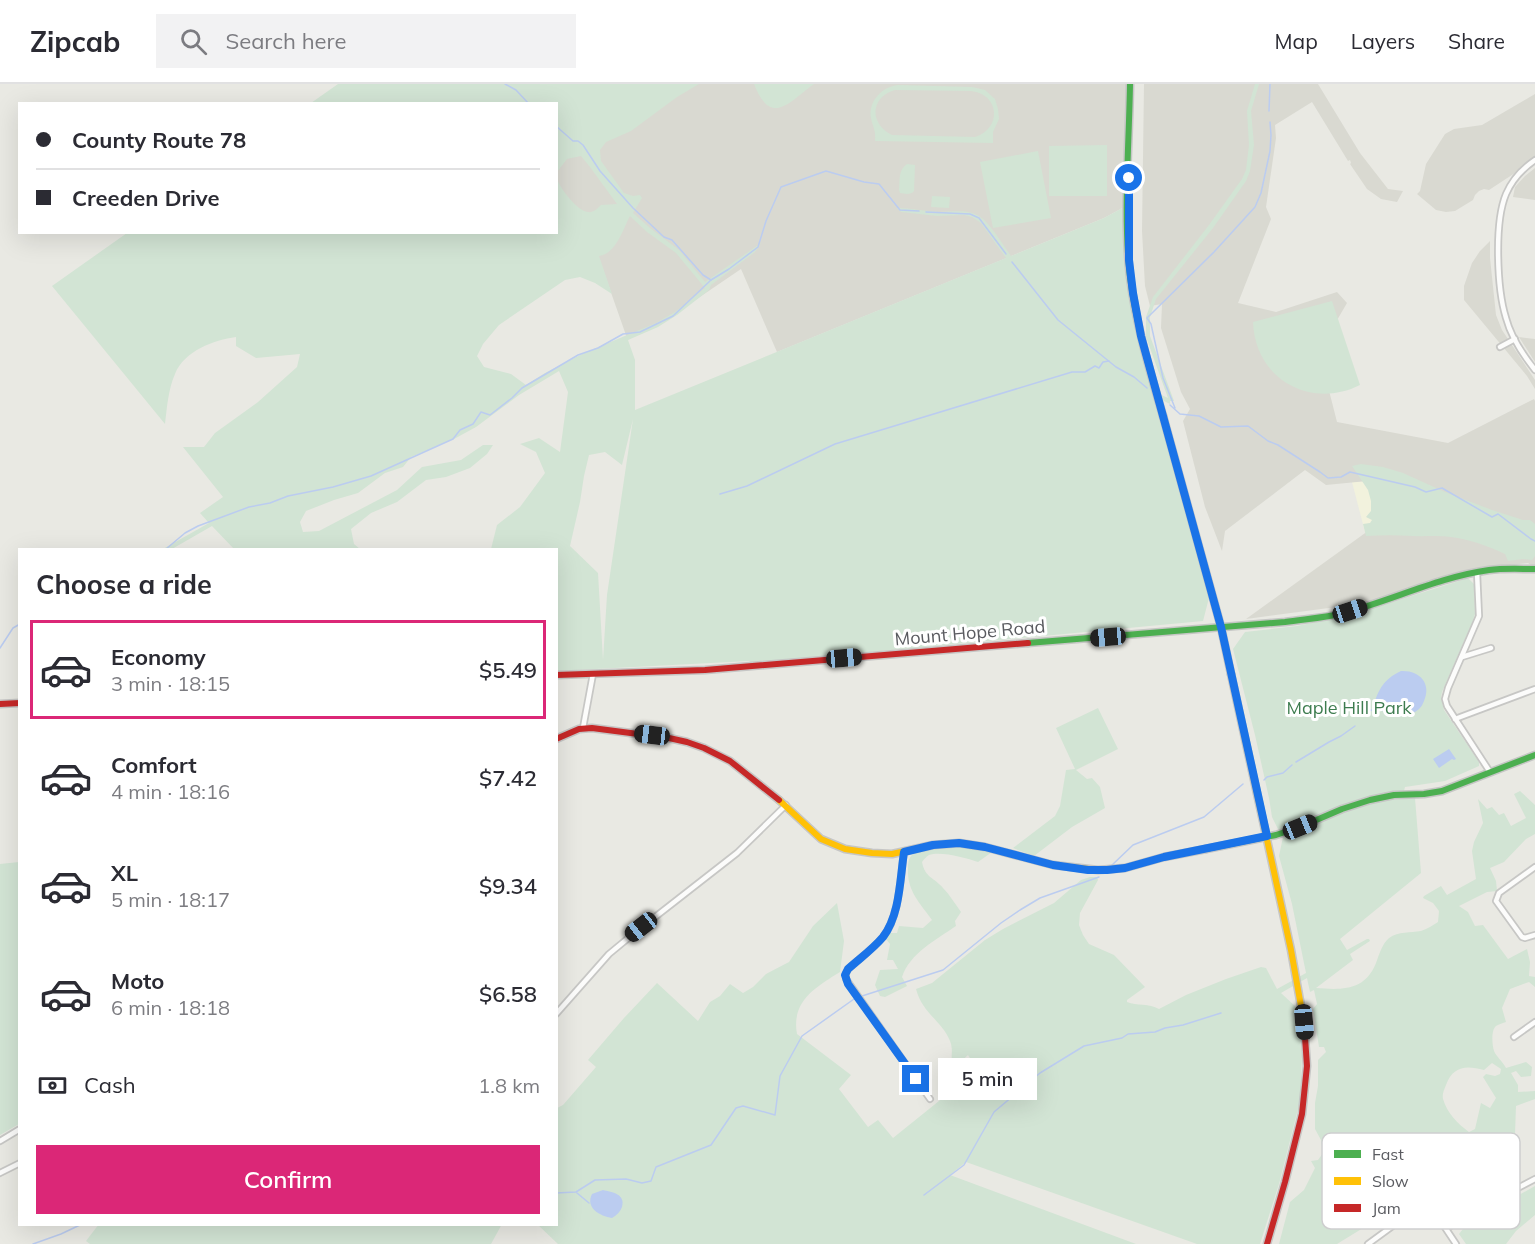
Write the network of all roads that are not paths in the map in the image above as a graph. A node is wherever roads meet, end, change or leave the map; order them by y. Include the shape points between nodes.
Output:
1 (1130, 84) edge
2 (1535, 160) edge
3 (1515, 339) junction
4 (1500, 347) dead end
5 (1535, 370) edge
6 (1535, 568) edge
7 (1477, 572) junction
8 (1221, 627) junction
9 (1491, 648) dead end
10 (1462, 657) junction
11 (594, 674) junction
12 (558, 675) edge
13 (1535, 689) edge
14 (18, 703) edge
15 (0, 704) edge
16 (1455, 719) junction
17 (583, 728) junction
18 (558, 738) edge
19 (1535, 754) edge
20 (1490, 772) junction
21 (786, 806) junction
22 (1267, 836) junction
23 (904, 852) junction
24 (1535, 867) edge
25 (1535, 934) edge
26 (558, 1012) edge
27 (1535, 1022) edge
28 (1514, 1037) dead end
29 (930, 1099) dead end
30 (18, 1130) edge
31 (0, 1141) edge
32 (18, 1164) edge
33 (0, 1173) edge
34 (1535, 1179) edge
35 (1520, 1187) edge
36 (1388, 1229) edge
37 (1448, 1229) edge
38 (1267, 1244) edge
39 (1368, 1244) edge
40 (1456, 1244) edge

1 - 8 street via 1128,227 1133,293 1141,336
2 - 3 street via 1513,180 1501,214 1502,298
3 - 4 street
3 - 5 street
6 - 7 street, Mount Hope Road
7 - 8 street, Mount Hope Road via 1350,611
7 - 10 street via 1479,616
8 - 11 street, Mount Hope Road via 705,670
8 - 22 street
9 - 10 street
10 - 16 street via 1446,695
11 - 12 street, Mount Hope Road
11 - 17 street
13 - 16 street
14 - 15 street
16 - 20 street
17 - 18 street
17 - 21 street via 669,738 704,748 748,774
19 - 20 street
20 - 22 street via 1436,793 1394,795 1360,803
21 - 23 street via 813,833 837,846 872,853
21 - 26 street via 737,853 609,954
22 - 23 street via 1107,870 1053,865 959,843
22 - 38 street via 1301,999 1307,1066 1299,1132
23 - 29 street via 889,927 845,975
24 - 25 street via 1499,893 1496,903 1526,938
27 - 28 street
30 - 31 street
32 - 33 street
34 - 35 street
36 - 39 street
37 - 40 street

